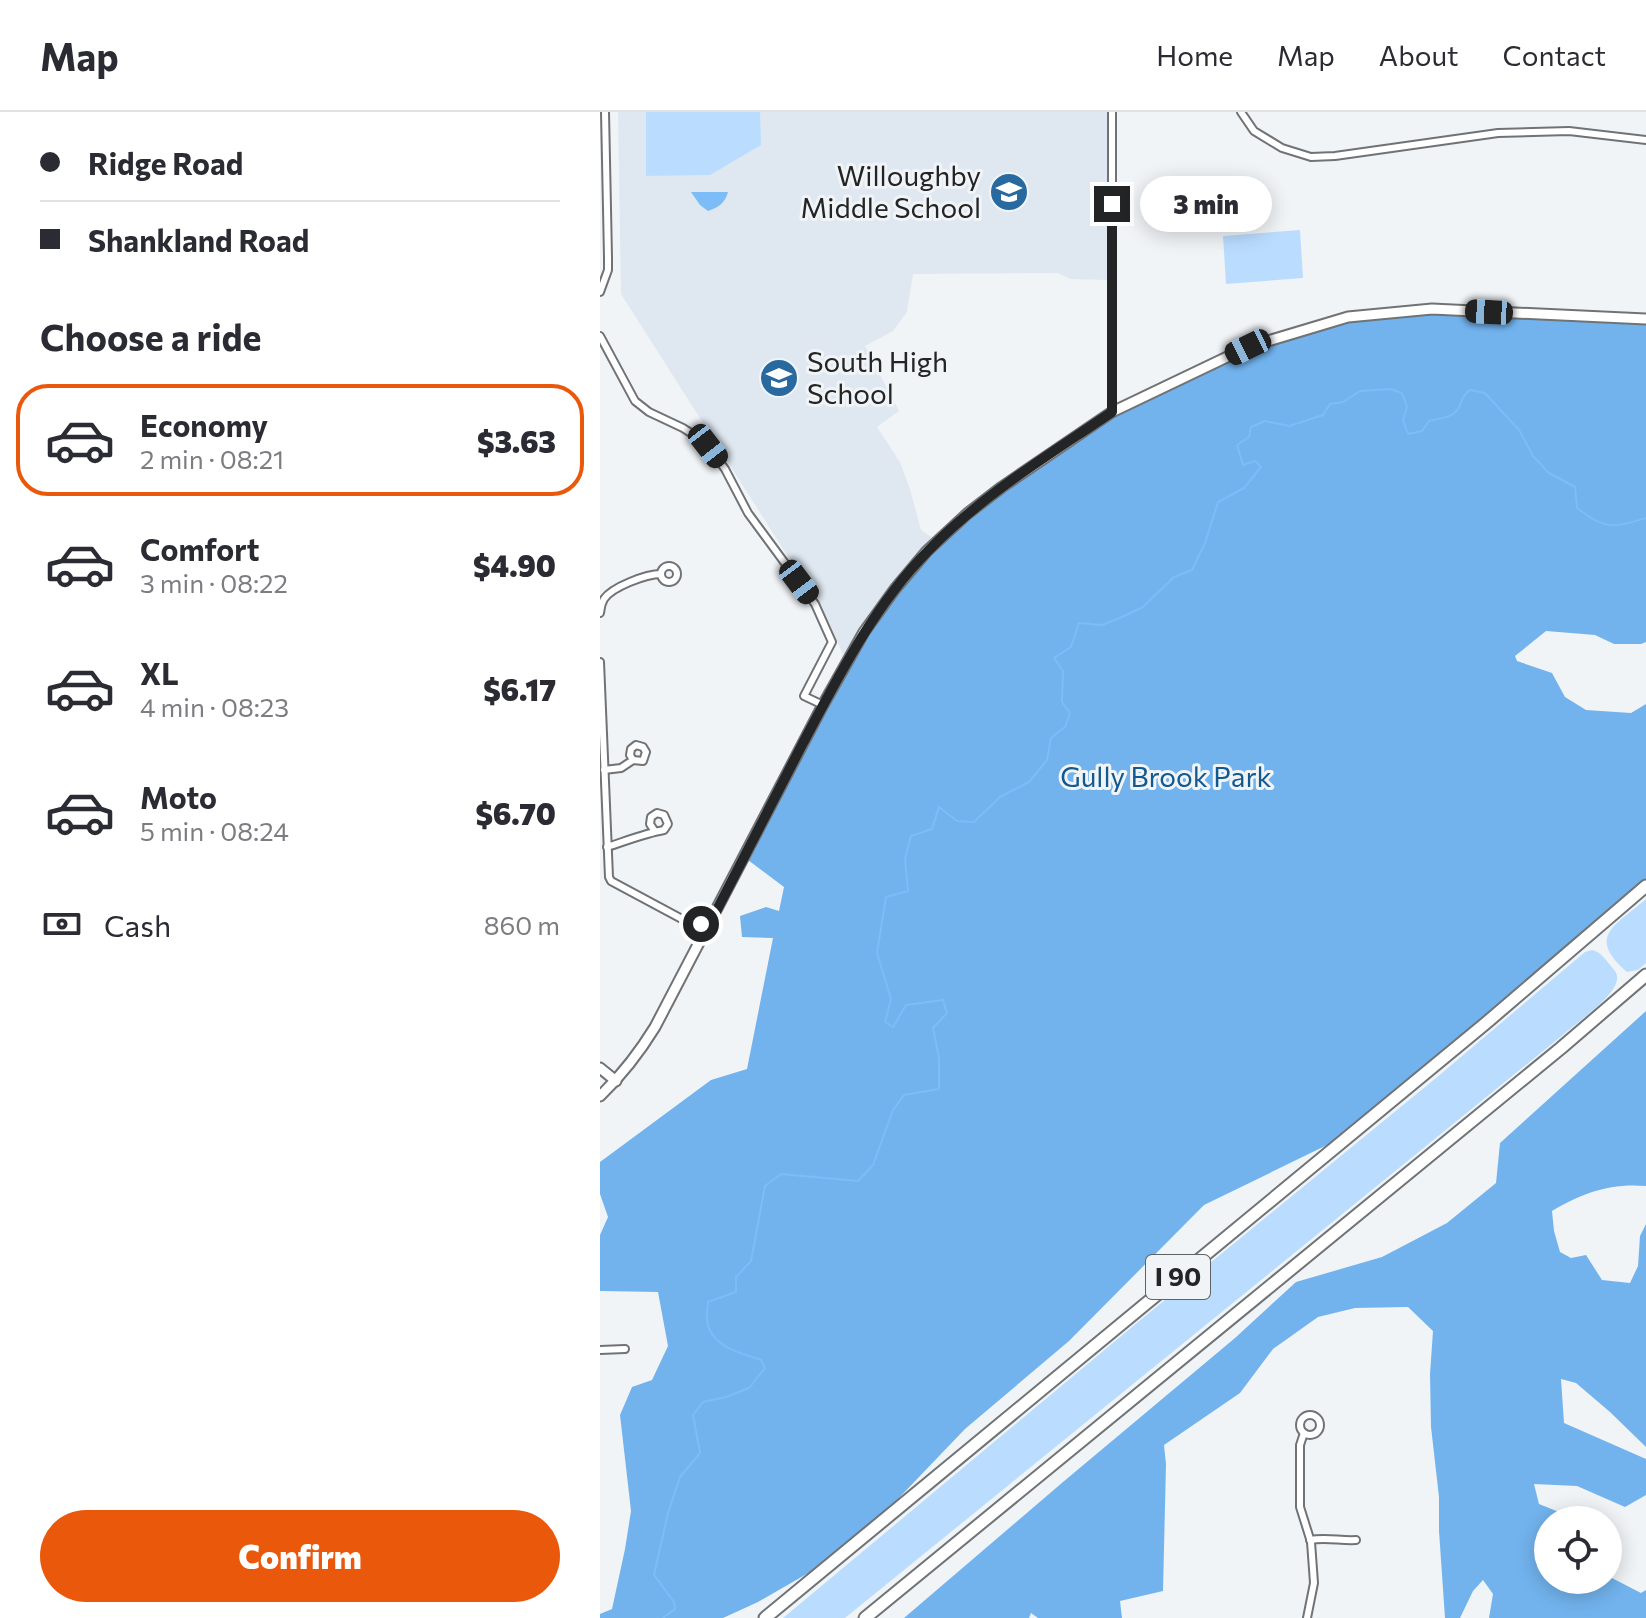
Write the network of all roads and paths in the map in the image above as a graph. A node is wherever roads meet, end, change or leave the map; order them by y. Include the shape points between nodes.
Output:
1 (605, 112) edge
2 (1112, 112) edge
3 (1241, 112) edge
4 (1646, 140) edge
5 (600, 292) edge
6 (1646, 319) edge
7 (600, 336) edge
8 (1112, 412) junction
9 (661, 574) dead end
10 (600, 613) edge
11 (600, 662) edge
12 (823, 705) junction
13 (633, 760) dead end
14 (604, 770) junction
15 (654, 830) dead end
16 (607, 847) junction
17 (1646, 886) edge
18 (708, 927) junction
19 (1646, 975) edge
20 (600, 1068) edge
21 (616, 1081) junction
22 (600, 1096) edge
23 (625, 1349) dead end
24 (600, 1350) edge
25 (1304, 1433) dead end
26 (1310, 1540) junction
27 (1356, 1540) dead end
28 (765, 1618) edge
29 (865, 1618) edge
30 (1307, 1618) edge

1 - 5 street via 608,270
2 - 8 street
3 - 4 street via 1254,131 1311,157 1498,133 1569,131
6 - 8 main road via 1432,309 1348,317 1248,347
7 - 12 street via 635,401 708,446 756,525 815,604 832,642 804,696
8 - 12 main road via 1002,487 927,551 875,615
9 - 10 street via 614,590 604,598
11 - 14 street
12 - 18 main road
13 - 14 street
14 - 16 street
15 - 16 street
16 - 18 street via 611,881
17 - 28 highway, I 90
18 - 21 main road via 655,1027
19 - 29 highway, I 90
20 - 21 main road
21 - 22 main road
23 - 24 street
25 - 26 street via 1300,1507
26 - 27 street
26 - 30 street via 1314,1583

